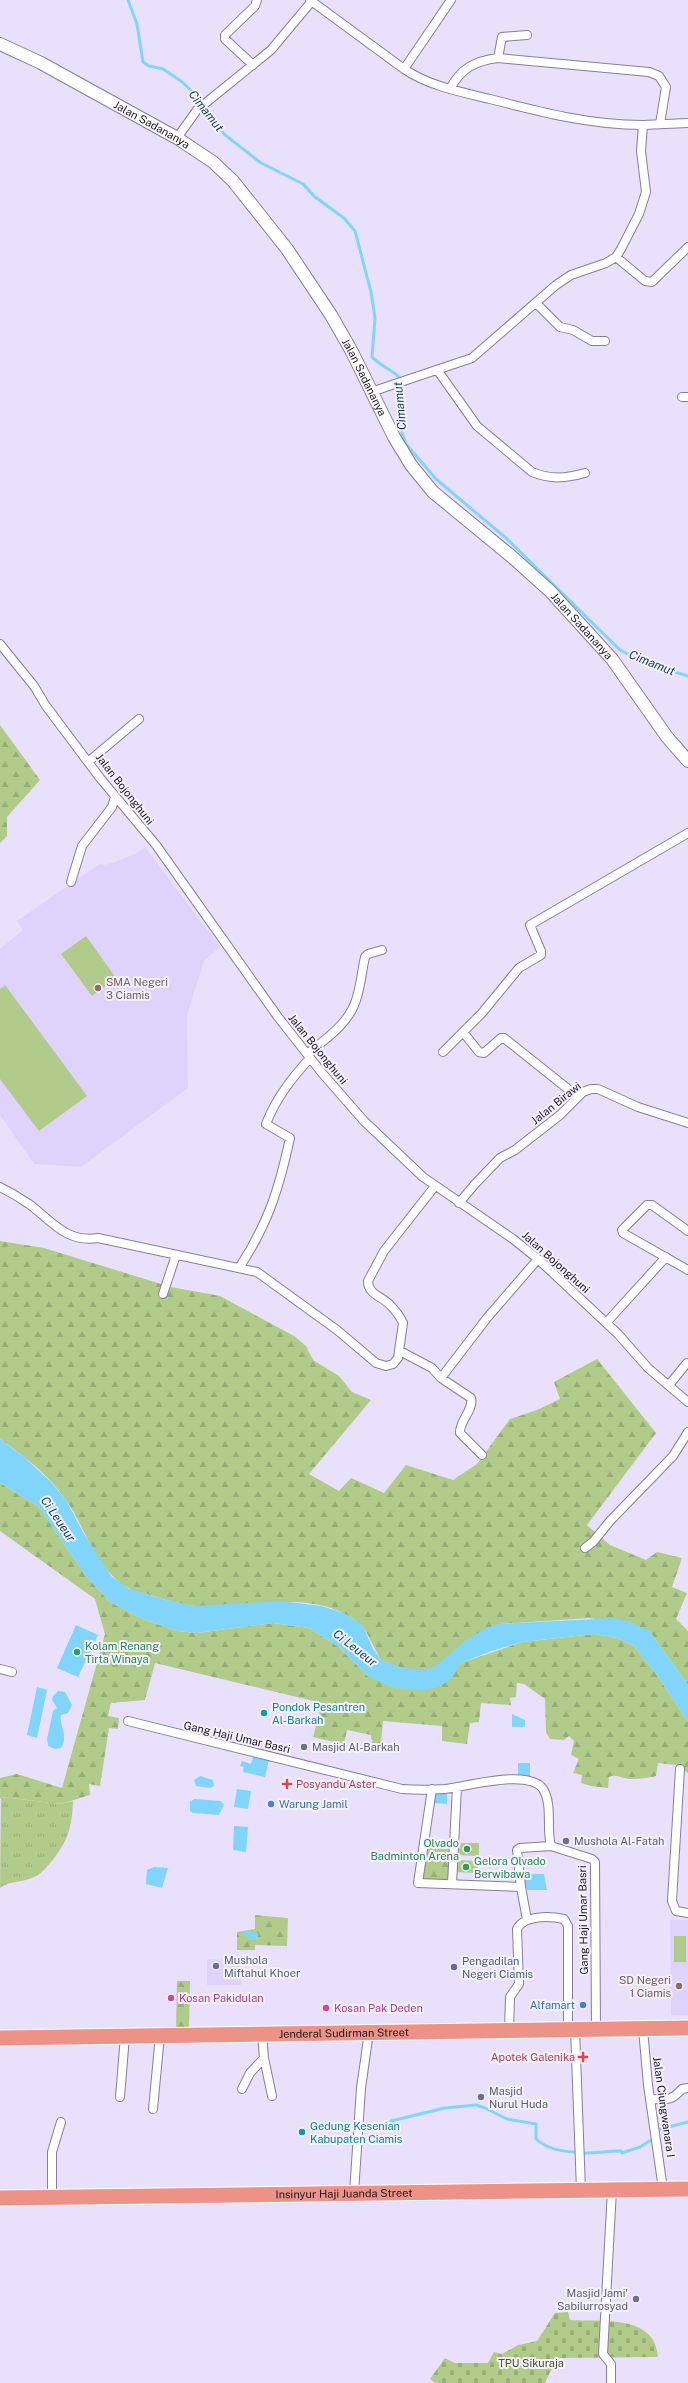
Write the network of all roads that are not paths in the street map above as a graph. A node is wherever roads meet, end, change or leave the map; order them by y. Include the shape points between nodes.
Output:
1 (257, 0) edge
2 (451, 0) edge
3 (311, 1) edge
4 (527, 35) dead end
5 (0, 44) edge
6 (498, 58) junction
7 (253, 65) junction
8 (404, 69) junction
9 (450, 89) junction
10 (688, 123) edge
11 (660, 124) junction
12 (643, 125) junction
13 (176, 138) junction
14 (688, 247) edge
15 (616, 257) junction
16 (536, 303) junction
17 (606, 341) dead end
18 (438, 371) junction
19 (371, 392) junction
20 (585, 473) dead end
21 (0, 644) edge
22 (139, 719) dead end
23 (89, 761) junction
24 (688, 761) edge
25 (115, 797) junction
26 (688, 833) edge
27 (71, 882) dead end
28 (382, 950) dead end
29 (463, 1032) junction
30 (443, 1052) dead end
31 (308, 1056) junction
32 (578, 1097) junction
33 (688, 1123) edge
34 (435, 1186) junction
35 (0, 1187) edge
36 (459, 1204) junction
37 (688, 1231) edge
38 (176, 1255) junction
39 (666, 1257) junction
40 (538, 1259) junction
41 (239, 1268) junction
42 (688, 1270) edge
43 (163, 1294) dead end
44 (606, 1323) junction
45 (400, 1351) junction
46 (687, 1363) dead end
47 (441, 1378) junction
48 (669, 1386) junction
49 (688, 1401) edge
50 (688, 1432) edge
51 (482, 1455) dead end
52 (584, 1548) dead end
53 (0, 1668) edge
54 (12, 1672) dead end
55 (128, 1721) dead end
56 (680, 1769) dead end
57 (457, 1787) junction
58 (432, 1789) junction
59 (551, 1846) junction
60 (452, 1884) junction
61 (521, 1887) junction
62 (688, 1913) edge
63 (527, 1920) junction
64 (688, 2028) edge
65 (596, 2029) junction
66 (643, 2029) junction
67 (509, 2030) junction
68 (572, 2030) junction
69 (370, 2032) junction
70 (262, 2034) junction
71 (125, 2036) junction
72 (160, 2036) junction
73 (0, 2038) edge
74 (264, 2058) junction
75 (688, 2088) edge
76 (242, 2089) dead end
77 (272, 2096) dead end
78 (120, 2097) dead end
79 (650, 2099) junction
80 (153, 2110) dead end
81 (61, 2122) dead end
82 (663, 2189) junction
83 (688, 2189) edge
84 (581, 2190) junction
85 (612, 2190) junction
86 (354, 2193) junction
87 (52, 2197) junction
88 (0, 2198) edge
89 (611, 2383) edge

1 - 7 street via 255,6 225,35 225,39
2 - 8 street
3 - 7 street via 288,31
3 - 8 street
4 - 6 street via 502,37
5 - 13 street, Jalan Sadananya via 41,63
6 - 9 street via 478,62 467,68 456,78
6 - 11 street via 654,74 663,80 666,87
7 - 13 street via 198,109
8 - 9 street
9 - 12 street via 560,118
10 - 11 street
11 - 12 street
12 - 15 street via 641,151 646,192 639,214
13 - 19 street, Jalan Sadananya via 213,162 232,181 287,249 331,315
14 - 15 street via 652,282 645,281
15 - 16 street via 570,275
16 - 17 street via 560,327 574,330 592,341
16 - 18 street via 472,358
18 - 19 street
18 - 20 street via 477,426 532,472 556,478 569,478
19 - 24 street, Jalan Sadananya via 394,437 433,492 550,591 612,659 667,737
21 - 23 street, Jalan Bojonghuni
22 - 23 street
23 - 25 street, Jalan Bojonghuni
25 - 27 street via 112,807 82,846
25 - 31 street, Jalan Bojonghuni via 156,845
26 - 29 street via 530,925 541,951 540,955 519,968
28 - 31 street via 365,957 357,997 349,1014 336,1031
29 - 30 street
29 - 32 street via 479,1052 484,1053 504,1038
31 - 34 street, Jalan Bojonghuni via 364,1121 423,1178
31 - 41 street via 273,1106 266,1124 290,1138 279,1188 269,1215 255,1244
32 - 33 street, Jalan Birawi via 591,1089 598,1089 638,1107
32 - 36 street, Jalan Birawi via 560,1116 515,1150 500,1158
34 - 36 street, Jalan Bojonghuni
34 - 45 street via 384,1251 368,1280 372,1292 389,1304 403,1323
35 - 38 street via 29,1204 63,1232 84,1239 98,1238
36 - 40 street, Jalan Bojonghuni via 513,1239
37 - 39 street via 652,1205 648,1205 622,1230 623,1233
38 - 41 street
38 - 43 street
39 - 42 street
39 - 44 street
40 - 44 street, Jalan Bojonghuni
40 - 47 street via 487,1318
41 - 45 street via 257,1272 337,1330 376,1363 390,1366 398,1358
44 - 48 street, Jalan Bojonghuni via 635,1355
45 - 47 street via 432,1368
46 - 48 street
47 - 51 street via 470,1398 471,1403 460,1426 460,1433
48 - 49 street, Jalan Bojonghuni
50 - 52 street via 673,1456 593,1542
53 - 54 street
55 - 58 street, Gang Haji Umar Basri via 402,1789
56 - 62 street via 672,1901 676,1911
57 - 58 street, Gang Haji Umar Basri
57 - 59 street, Gang Haji Umar Basri via 482,1781 521,1780 538,1784 545,1796
57 - 60 street
58 - 60 street via 418,1883
59 - 61 street via 518,1850
59 - 65 street, Gang Haji Umar Basri via 595,1862
60 - 61 street
61 - 63 street
63 - 67 street via 520,1923 518,1929 519,1984 510,1997
63 - 68 street via 560,1918 567,1922
64 - 66 highway, Jenderal Sudirman Street
65 - 66 highway, Jenderal Sudirman Street
65 - 68 highway, Jenderal Sudirman Street
66 - 79 street, Jalan Ciungwanara I
67 - 68 highway, Jenderal Sudirman Street
67 - 69 highway, Jenderal Sudirman Street
68 - 84 street
69 - 70 highway, Jenderal Sudirman Street
69 - 86 street via 361,2088
70 - 72 highway, Jenderal Sudirman Street
70 - 74 street
71 - 72 highway, Jenderal Sudirman Street
71 - 73 highway, Jenderal Sudirman Street
71 - 78 street
72 - 80 street
74 - 76 street via 250,2073
74 - 77 street
75 - 79 street via 682,2089 676,2097
79 - 82 street, Jalan Ciungwanara I
81 - 87 street via 52,2157
82 - 83 highway, Insinyur Haji Juanda Street
82 - 85 highway, Insinyur Haji Juanda Street
84 - 85 highway, Insinyur Haji Juanda Street
84 - 86 highway, Insinyur Haji Juanda Street
85 - 89 street via 603,2354 611,2364
86 - 87 highway, Insinyur Haji Juanda Street
87 - 88 highway, Insinyur Haji Juanda Street

